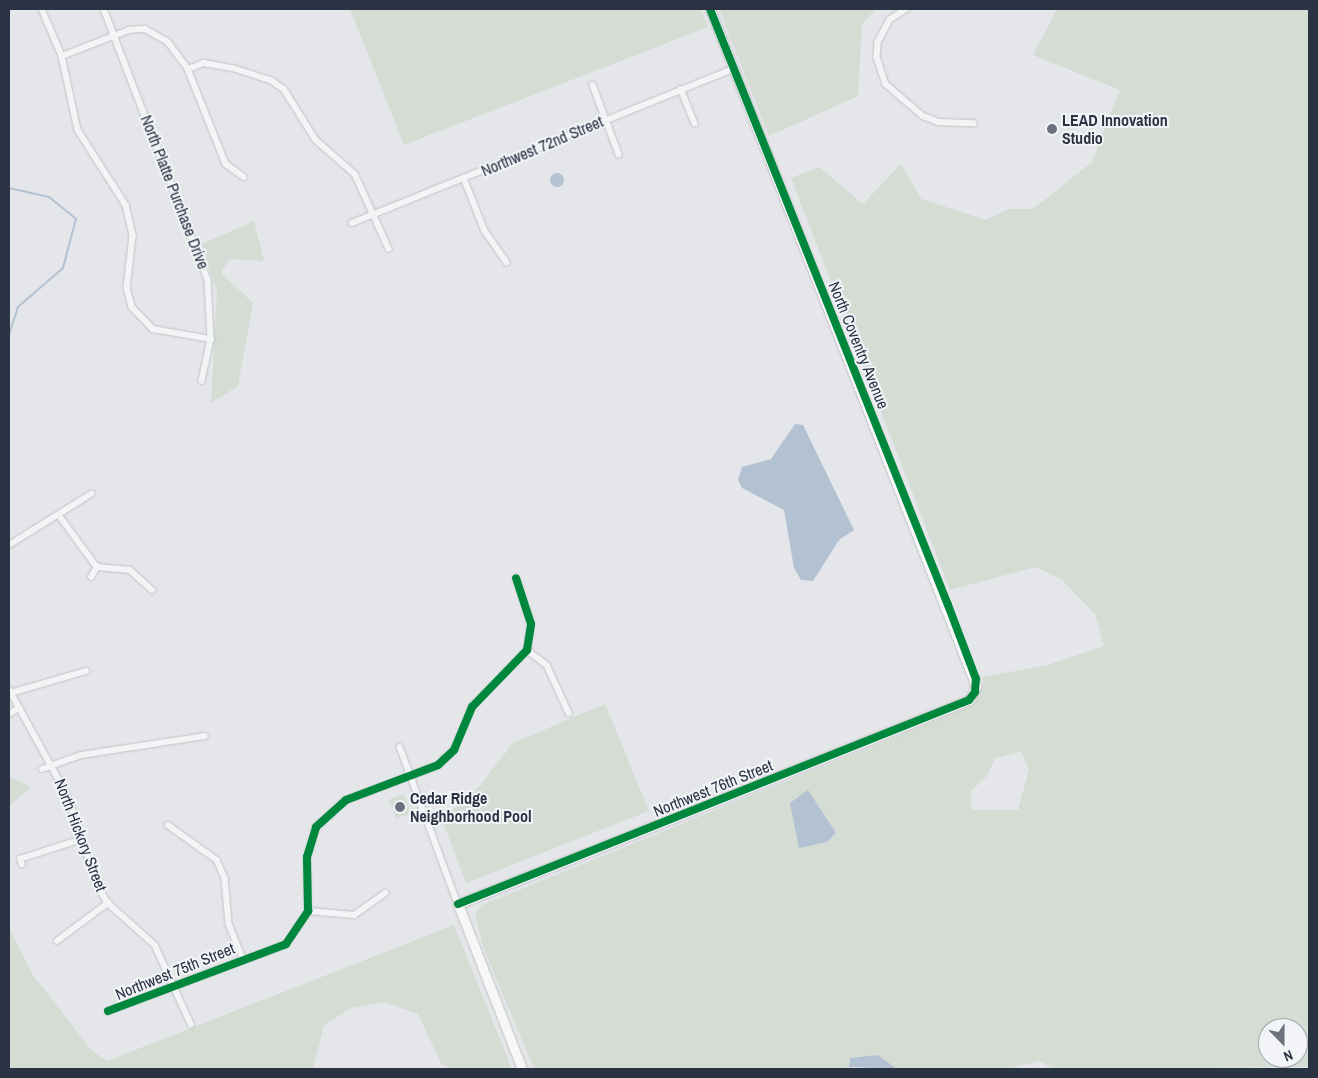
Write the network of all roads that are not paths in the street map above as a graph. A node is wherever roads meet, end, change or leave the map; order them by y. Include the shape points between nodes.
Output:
1 (42, 9) edge
2 (104, 9) edge
3 (710, 9) edge
4 (907, 9) edge
5 (114, 34) junction
6 (62, 56) junction
7 (188, 69) junction
8 (732, 69) junction
9 (593, 85) dead end
10 (681, 89) junction
11 (606, 119) junction
12 (695, 123) dead end
13 (974, 123) dead end
14 (619, 154) dead end
15 (244, 177) dead end
16 (464, 178) junction
17 (374, 214) junction
18 (352, 223) dead end
19 (388, 249) dead end
20 (507, 262) dead end
21 (211, 339) junction
22 (202, 381) dead end
23 (91, 494) dead end
24 (59, 515) junction
25 (9, 545) edge
26 (97, 567) junction
27 (91, 577) dead end
28 (516, 578) dead end
29 (152, 590) dead end
30 (527, 650) junction
31 (86, 671) dead end
32 (10, 691) edge
33 (975, 692) joint
34 (19, 708) junction
35 (569, 713) dead end
36 (9, 714) edge
37 (205, 736) dead end
38 (400, 747) dead end
39 (53, 764) junction
40 (42, 769) dead end
41 (411, 776) junction
42 (168, 825) dead end
43 (82, 839) junction
44 (22, 865) dead end
45 (385, 893) dead end
46 (108, 902) junction
47 (458, 904) junction
48 (308, 911) junction
49 (57, 942) dead end
50 (242, 959) junction
51 (176, 988) junction
52 (108, 1011) dead end
53 (191, 1024) dead end
54 (522, 1069) edge

1 - 6 street
2 - 5 street, North Platte Purchase Drive
3 - 8 street, North Coventry Avenue
4 - 13 street via 890,20 878,43 877,57 886,84 923,116 939,122
5 - 6 street
5 - 7 street via 145,29 158,35
5 - 21 street, North Platte Purchase Drive via 202,264 212,311
6 - 21 street via 78,130 126,204 133,236 127,288 132,307 153,328
7 - 15 street via 226,164
7 - 17 street via 204,63 233,68 271,80 284,89 316,140 355,174
8 - 10 street, Northwest 72nd Street
8 - 33 street, North Coventry Avenue via 948,606 976,679
9 - 11 street
10 - 11 street, Northwest 72nd Street
10 - 12 street
11 - 14 street
11 - 16 street, Northwest 72nd Street
16 - 17 street, Northwest 72nd Street
16 - 20 street via 485,231
17 - 18 street, Northwest 72nd Street
17 - 19 street
21 - 22 street, North Platte Purchase Drive
23 - 24 street
24 - 25 street
24 - 26 street
26 - 27 street
26 - 29 street via 130,570
28 - 30 street via 531,624
30 - 35 street via 548,665
30 - 41 street via 472,707 454,750 438,765
31 - 32 street
32 - 34 street, North Hickory Street
33 - 47 street, Northwest 76th Street via 969,700
34 - 36 street
34 - 39 street, North Hickory Street
37 - 39 street via 101,751
38 - 41 street
39 - 40 street
39 - 43 street, North Hickory Street
41 - 47 street
41 - 48 street via 346,800 316,827 306,856
42 - 50 street via 217,860 225,878 229,924
43 - 44 street via 20,859
43 - 46 street, North Hickory Street via 98,886
45 - 48 street via 354,916
46 - 49 street
46 - 51 street, North Hickory Street via 155,945
47 - 54 street
48 - 50 street, Northwest 75th Street via 286,944
50 - 51 street, Northwest 75th Street
51 - 52 street, Northwest 75th Street
51 - 53 street, North Hickory Street

